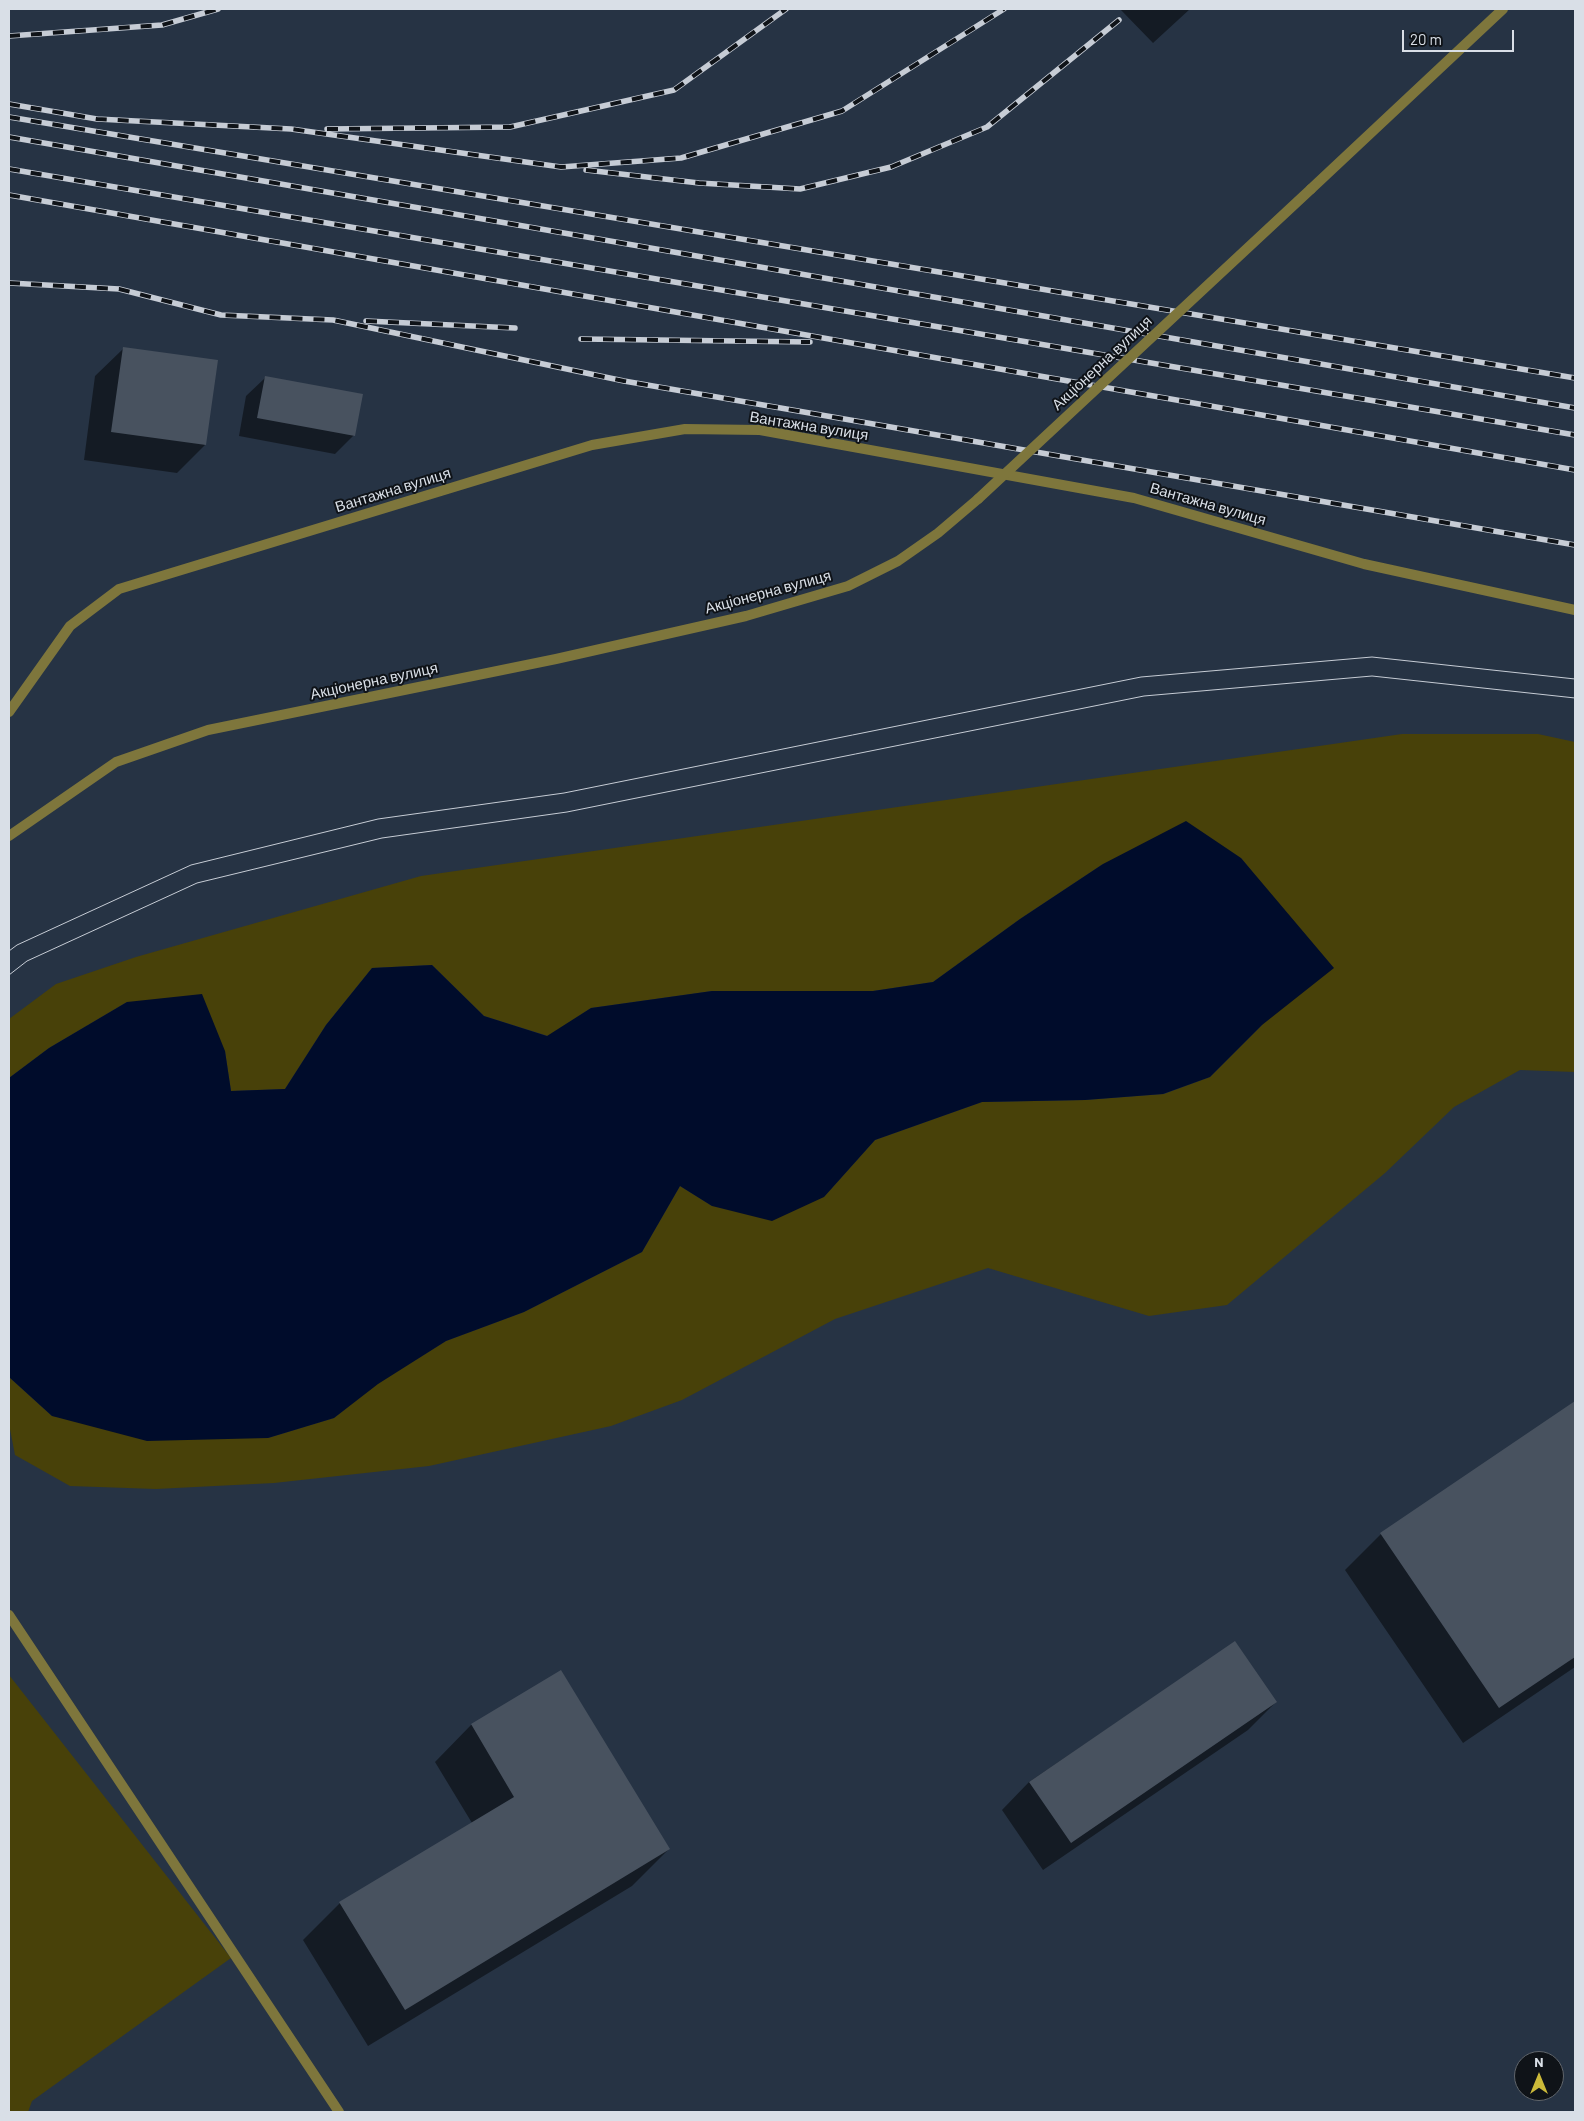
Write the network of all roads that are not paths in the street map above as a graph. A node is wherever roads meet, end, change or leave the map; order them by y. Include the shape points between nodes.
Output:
1 (1503, 9) edge
2 (1575, 610) edge
3 (9, 712) edge
4 (9, 836) edge
5 (9, 1615) edge
6 (339, 2112) edge

1 - 4 street, Акціонерна вулиця, bridge via 978,499 898,561 848,586 689,629 208,730 116,762
2 - 3 street, Вантажна вулиця via 1364,564 1134,498 760,430 685,429 592,445 120,589 70,626
5 - 6 street

